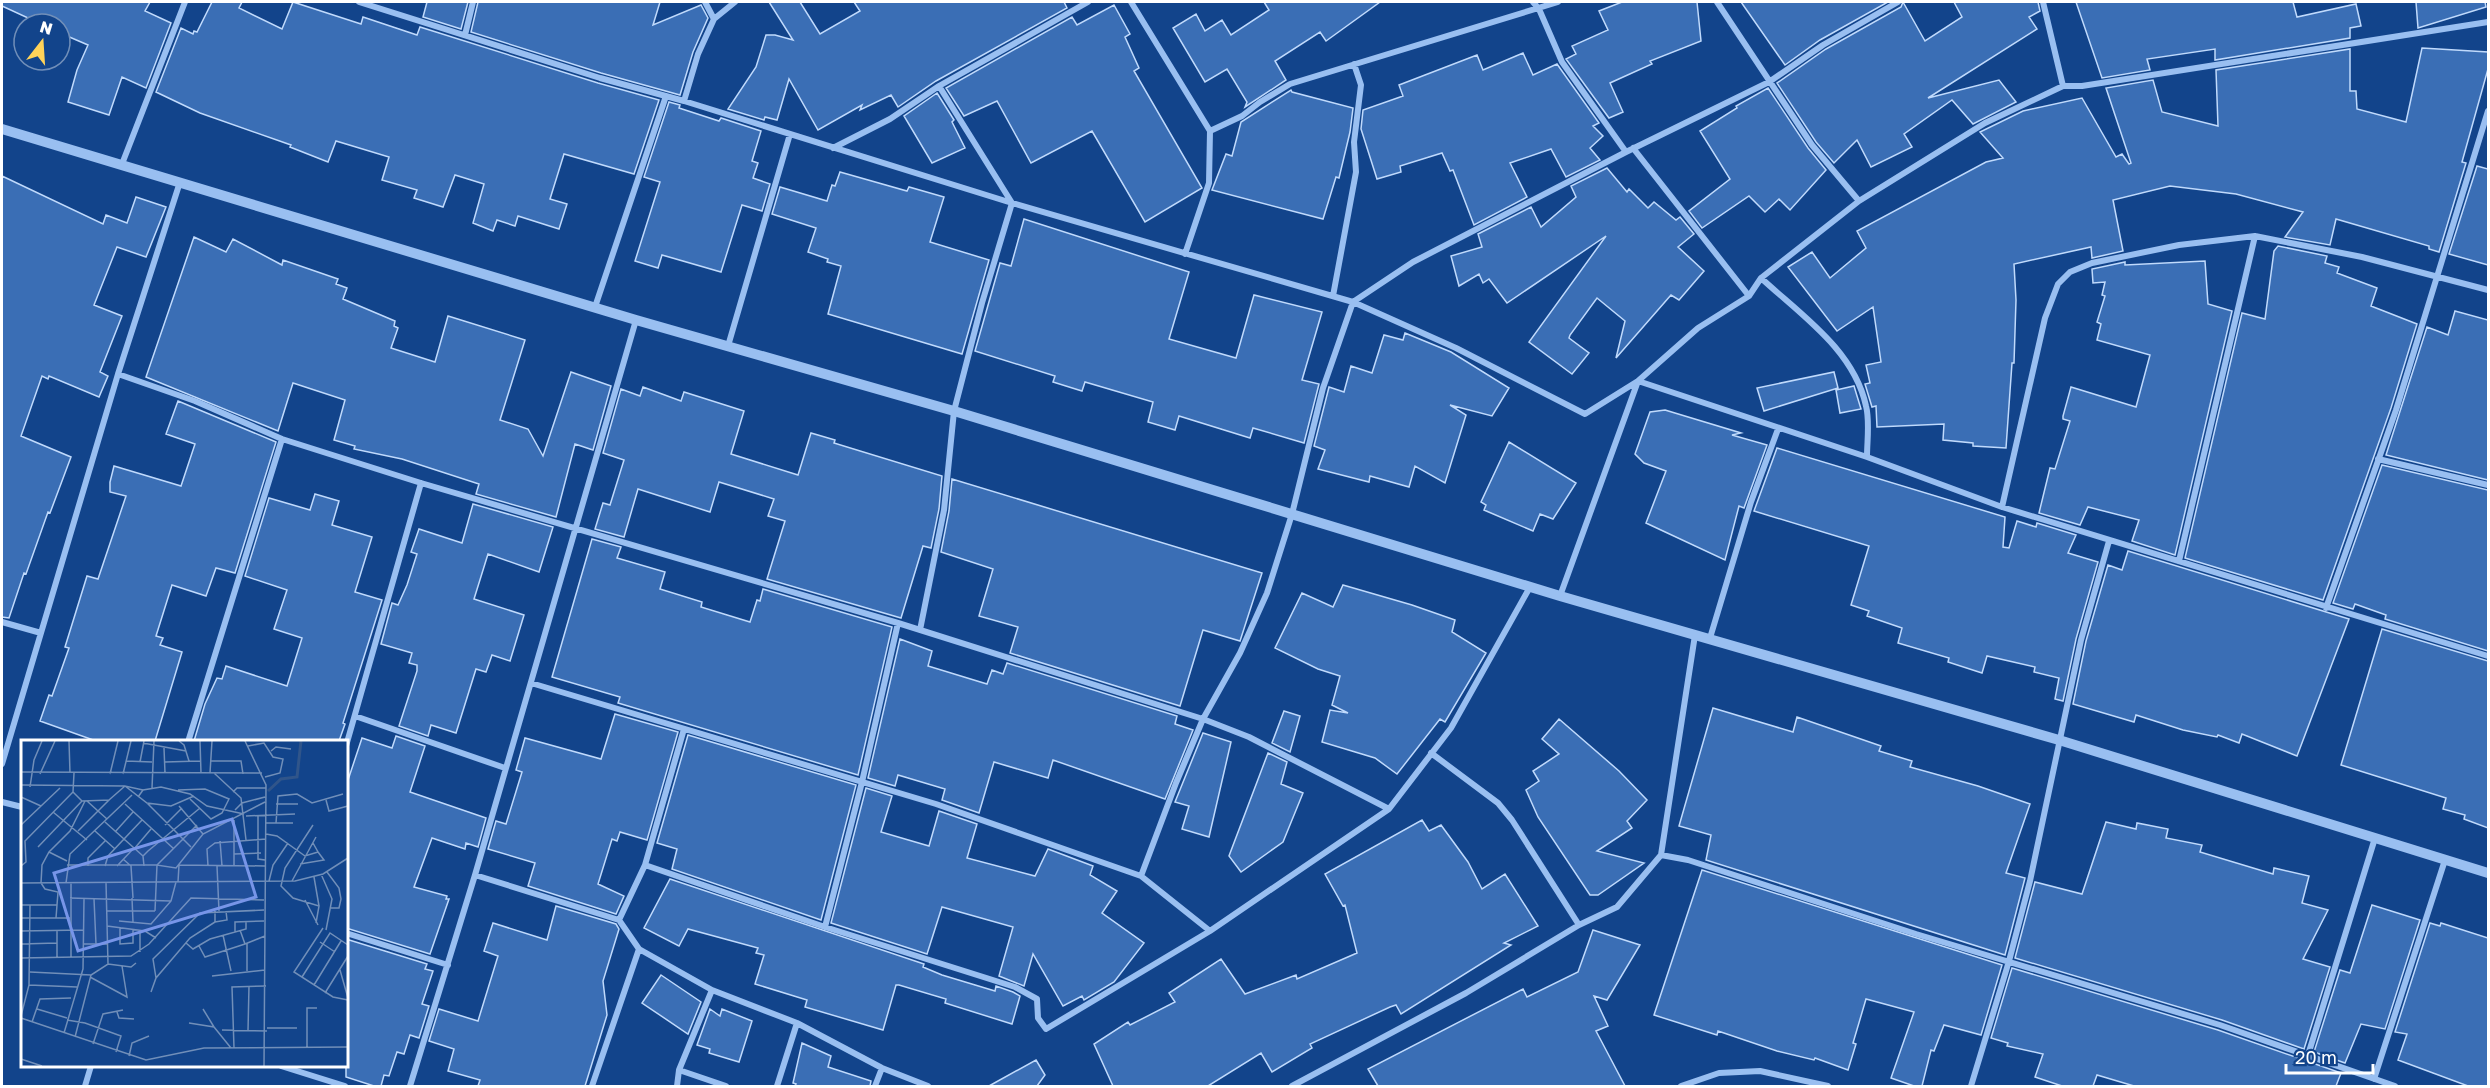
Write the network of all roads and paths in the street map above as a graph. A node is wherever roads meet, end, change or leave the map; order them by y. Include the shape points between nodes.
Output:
1 (185, 2) edge
2 (359, 2) edge
3 (473, 2) edge
4 (705, 2) edge
5 (735, 2) edge
6 (1088, 2) edge
7 (1131, 2) edge
8 (1533, 2) edge
9 (1558, 2) edge
10 (1717, 2) edge
11 (1898, 2) edge
12 (2043, 2) edge
13 (1539, 9) junction
14 (714, 19) junction
15 (2488, 22) edge
16 (465, 35) junction
17 (1354, 64) junction
18 (1769, 82) junction
19 (939, 86) junction
20 (2063, 86) junction
21 (666, 96) junction
22 (684, 101) junction
23 (2488, 111) edge
24 (2, 129) edge
25 (1210, 131) junction
26 (790, 134) junction
27 (833, 148) junction
28 (1629, 150) junction
29 (122, 164) junction
30 (180, 182) junction
31 (1859, 201) junction
32 (1012, 203) junction
33 (2255, 236) junction
34 (1185, 254) junction
35 (2439, 276) junction
36 (1761, 279) junction
37 (2488, 290) edge
38 (1333, 296) junction
39 (1749, 296) junction
40 (1353, 302) junction
41 (595, 308) junction
42 (636, 320) junction
43 (728, 346) junction
44 (118, 374) junction
45 (1638, 381) junction
46 (954, 411) junction
47 (1778, 429) junction
48 (282, 439) junction
49 (1867, 457) junction
50 (2378, 459) junction
51 (421, 483) junction
52 (2488, 485) edge
53 (2002, 507) junction
54 (1292, 514) junction
55 (575, 528) junction
56 (2109, 541) junction
57 (2179, 561) junction
58 (1530, 587) junction
59 (1560, 596) junction
60 (2326, 608) junction
61 (2, 622) edge
62 (898, 623) junction
63 (920, 630) junction
64 (41, 633) junction
65 (1695, 635) junction
66 (1710, 638) junction
67 (2488, 655) edge
68 (531, 683) junction
69 (355, 716) junction
70 (1203, 719) junction
71 (684, 729) junction
72 (188, 740) edge
73 (348, 740) edge
74 (2059, 740) junction
75 (1431, 753) junction
76 (2, 764) edge
77 (505, 768) junction
78 (862, 782) junction
79 (2, 801) edge
80 (21, 807) edge
81 (1389, 809) junction
82 (2374, 838) junction
83 (1661, 855) junction
84 (2445, 860) junction
85 (645, 866) junction
86 (2488, 873) edge
87 (475, 874) junction
88 (1141, 876) junction
89 (619, 920) junction
90 (1579, 925) junction
91 (825, 927) junction
92 (1210, 931) junction
93 (348, 934) edge
94 (639, 949) junction
95 (2009, 961) junction
96 (448, 965) junction
97 (712, 990) junction
98 (797, 1023) junction
99 (2308, 1055) junction
100 (90, 1067) edge
101 (287, 1067) edge
102 (882, 1068) junction
103 (679, 1070) junction
104 (2374, 1078) junction
105 (84, 1086) edge
106 (345, 1086) edge
107 (410, 1086) edge
108 (592, 1086) edge
109 (677, 1086) edge
110 (726, 1086) edge
111 (777, 1086) edge
112 (875, 1086) edge
113 (928, 1086) edge
114 (1292, 1086) edge
115 (1681, 1086) edge
116 (1828, 1086) edge
117 (1971, 1086) edge
118 (2396, 1086) edge

1 - 29 street
2 - 16 street
3 - 16 street
4 - 14 street
5 - 14 street
6 - 19 street
7 - 25 street
8 - 13 street
9 - 13 street
10 - 18 street
11 - 18 street
12 - 20 street
13 - 17 street
13 - 28 street via 1562,62
14 - 22 street via 698,54
15 - 20 street via 2082,87
16 - 21 street
17 - 25 street via 1290,84 1242,116
17 - 38 street via 1361,85 1354,142 1356,172
18 - 28 street
18 - 31 street via 1812,145
19 - 27 street via 890,119
19 - 32 street
20 - 31 street via 1985,123
21 - 22 street
21 - 41 street
22 - 26 street
23 - 35 street
24 - 29 street
25 - 34 street via 1209,183
26 - 27 street
26 - 43 street
27 - 32 street
28 - 39 street
28 - 40 street via 1413,261
29 - 30 street
30 - 41 street
30 - 44 street
31 - 36 street
32 - 34 street
32 - 46 street
33 - 35 street
33 - 53 street via 2179,245 2092,263 2070,272 2058,284 2045,318
33 - 57 street
34 - 38 street
35 - 37 street
35 - 50 street
36 - 39 street
36 - 49 street via 1839,349 1867,407
38 - 40 street
39 - 45 street via 1698,328
40 - 45 street via 1456,348 1585,414
40 - 54 street via 1323,388
41 - 42 street
42 - 43 street
42 - 55 street
43 - 46 street
44 - 48 street via 195,401
44 - 64 street
45 - 47 street
45 - 59 street
46 - 54 street
46 - 63 street via 944,510
47 - 49 street
47 - 66 street
48 - 51 street
48 - 72 street
49 - 53 street
50 - 52 street
50 - 60 street
51 - 55 street
51 - 69 street
53 - 56 street
54 - 58 street
54 - 70 street via 1267,593 1240,653
55 - 62 street
55 - 68 street
56 - 57 street
56 - 74 street via 2081,640
57 - 60 street
58 - 59 street
58 - 75 street via 1451,728
59 - 65 street
60 - 67 street
61 - 64 street
62 - 63 street
62 - 78 street
63 - 70 street
64 - 76 street
65 - 66 street
65 - 83 street
66 - 74 street
68 - 71 street
68 - 77 street
69 - 73 street
69 - 77 street
70 - 81 street via 1249,737
70 - 88 street
71 - 78 street
71 - 85 street
74 - 82 street
74 - 95 street
75 - 81 street
75 - 90 street via 1498,803
77 - 87 street
78 - 88 street
78 - 91 street
79 - 80 street
81 - 92 street
82 - 84 street
82 - 99 street
83 - 90 street via 1617,907
83 - 95 street via 1688,860
84 - 86 street
84 - 104 street
85 - 89 street
85 - 91 street
87 - 89 street
87 - 96 street
88 - 92 street
89 - 94 street
90 - 114 street via 1466,993
91 - 92 street via 1015,987 1037,999 1038,1018 1046,1029
93 - 96 street
94 - 97 street
94 - 108 street
95 - 99 street
95 - 117 street
96 - 107 street
97 - 98 street
97 - 103 street
98 - 102 street
98 - 111 street
99 - 104 street
100 - 105 street
101 - 106 street
102 - 112 street
102 - 113 street
103 - 109 street
103 - 110 street
104 - 118 street
115 - 116 street via 1719,1073 1760,1071

